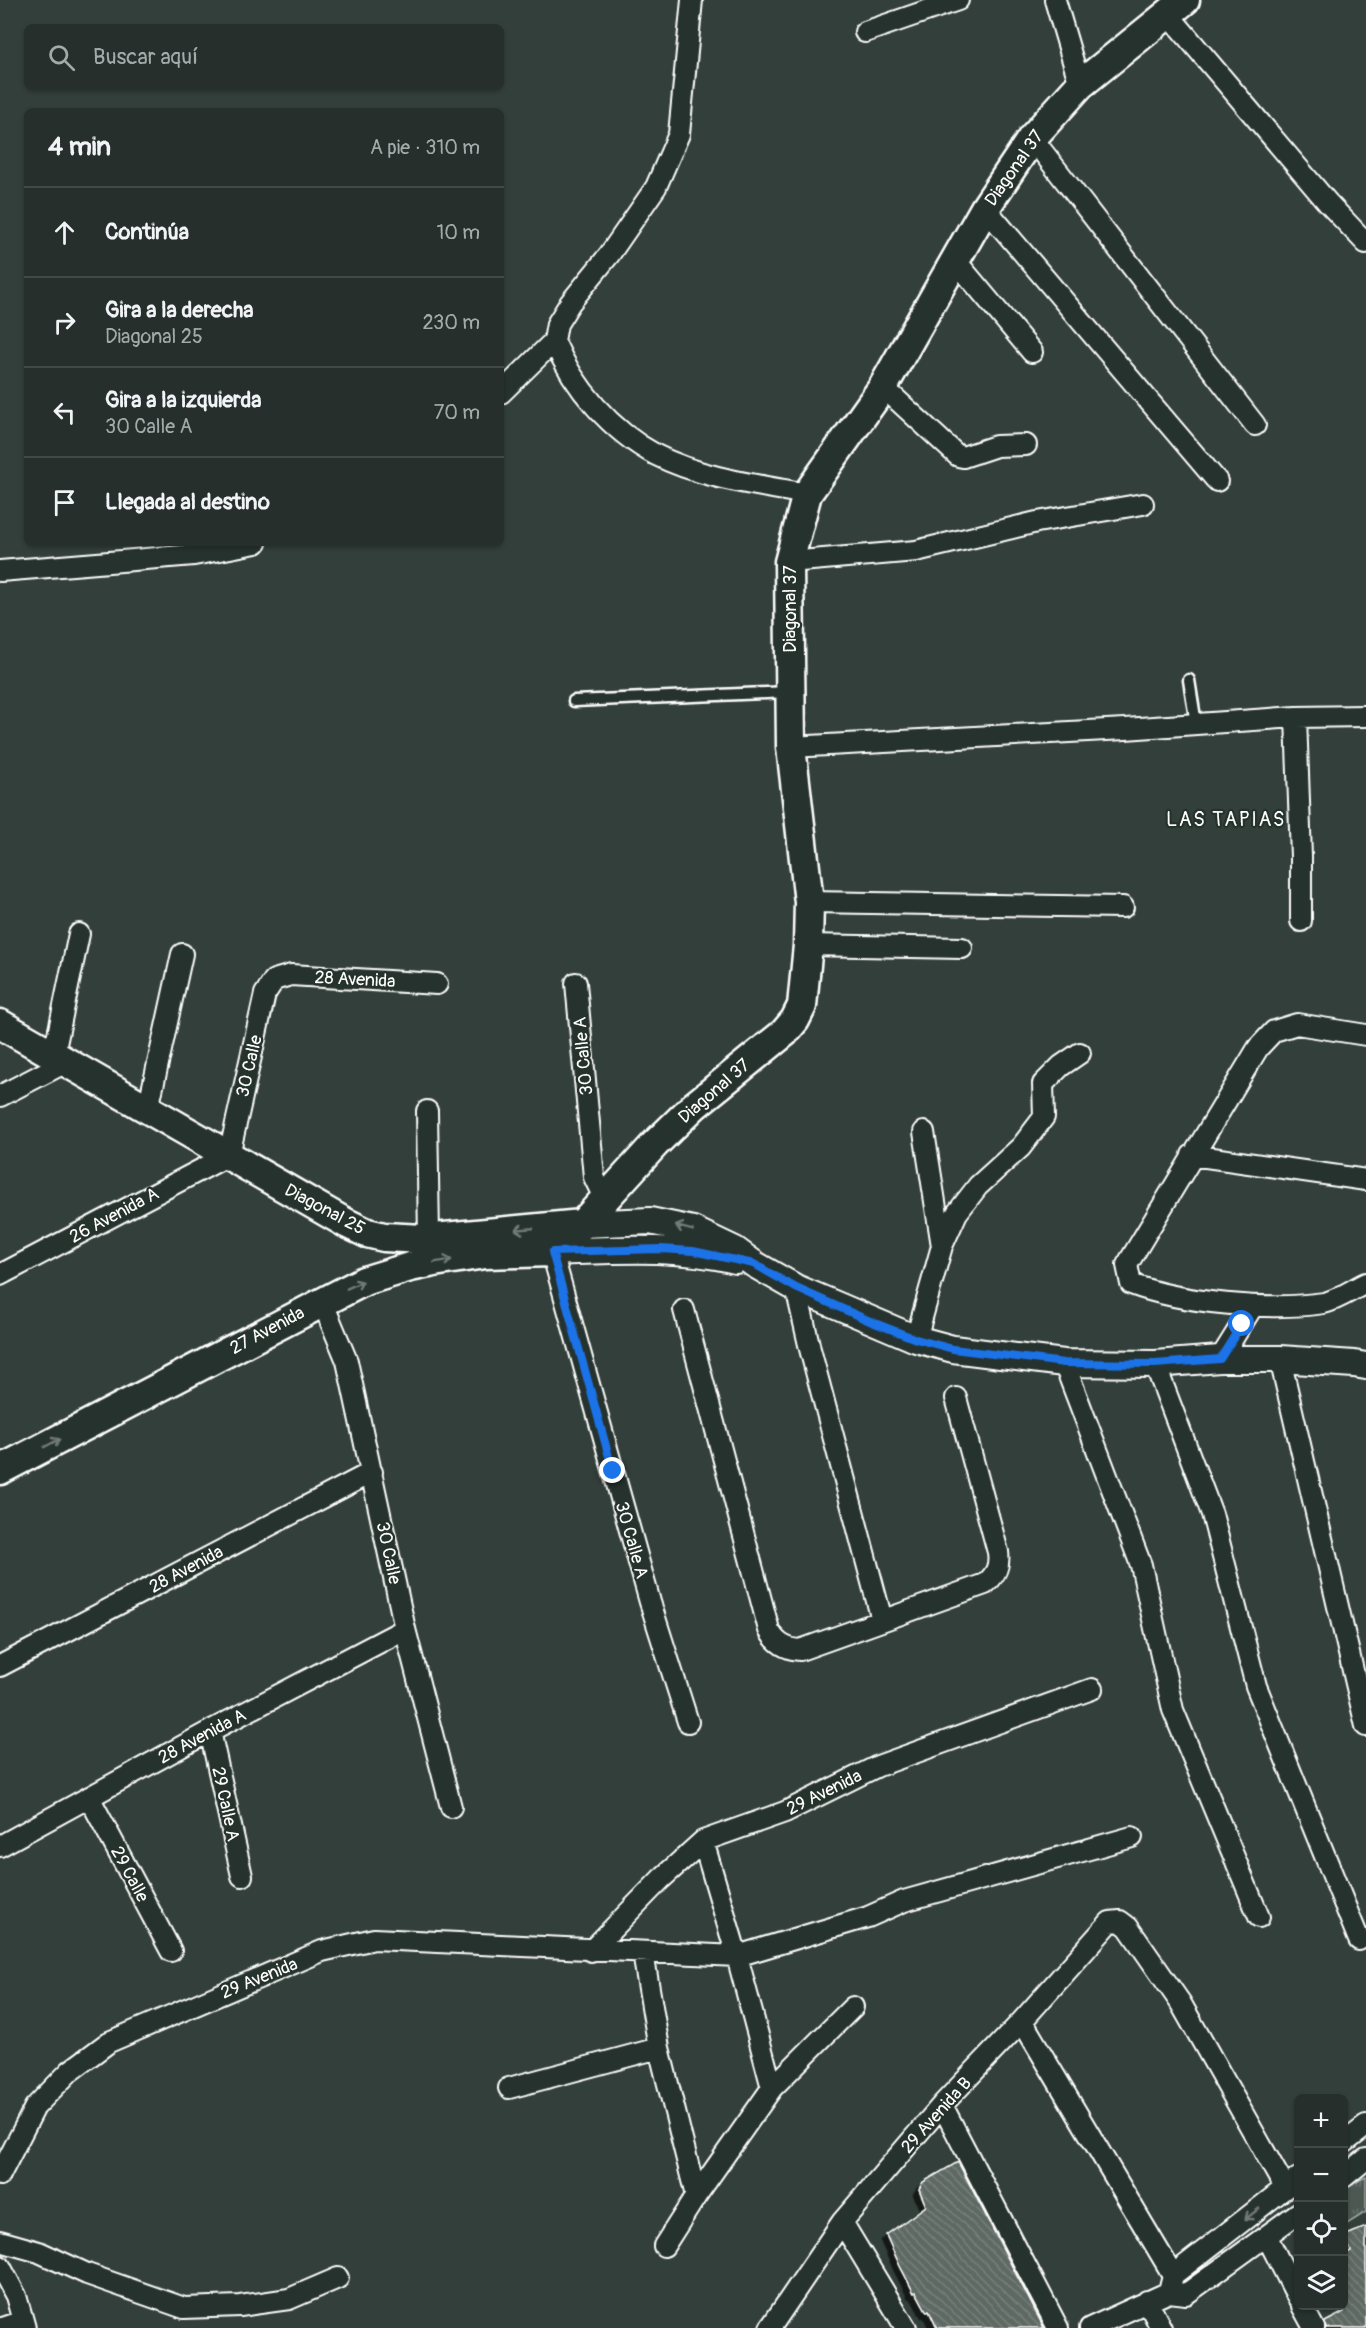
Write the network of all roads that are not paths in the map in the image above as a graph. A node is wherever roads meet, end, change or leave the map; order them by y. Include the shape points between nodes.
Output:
1 (692, 0) edge
2 (958, 0) edge
3 (1055, 0) edge
4 (1176, 7) edge
5 (865, 32) dead end
6 (1080, 85) junction
7 (1032, 138) junction
8 (985, 208) junction
9 (1366, 243) edge
10 (955, 260) junction
11 (554, 341) junction
12 (1032, 352) dead end
13 (883, 387) junction
14 (504, 390) edge
15 (1255, 425) dead end
16 (1026, 445) dead end
17 (1217, 481) dead end
18 (807, 494) junction
19 (1143, 504) dead end
20 (240, 546) edge
21 (789, 562) junction
22 (0, 571) edge
23 (1189, 680) dead end
24 (791, 692) junction
25 (573, 701) dead end
26 (1366, 716) edge
27 (1296, 717) junction
28 (1196, 724) junction
29 (791, 747) junction
30 (809, 902) junction
31 (1122, 907) dead end
32 (1301, 921) dead end
33 (79, 934) dead end
34 (808, 945) junction
35 (962, 948) dead end
36 (182, 954) dead end
37 (274, 980) joint
38 (576, 983) dead end
39 (437, 984) dead end
40 (0, 1024) edge
41 (1366, 1035) edge
42 (1080, 1053) dead end
43 (60, 1058) junction
44 (0, 1096) edge
45 (148, 1108) junction
46 (427, 1111) dead end
47 (924, 1132) dead end
48 (229, 1155) junction
49 (1192, 1155) junction
50 (1366, 1180) edge
51 (604, 1198) junction
52 (582, 1224) junction
53 (384, 1237) junction
54 (429, 1239) junction
55 (942, 1246) junction
56 (552, 1252) junction
57 (754, 1264) junction
58 (386, 1273) junction
59 (0, 1275) edge
60 (1366, 1283) edge
61 (796, 1288) junction
62 (322, 1301) junction
63 (1253, 1306) junction
64 (684, 1310) dead end
65 (916, 1339) junction
66 (1220, 1359) junction
67 (1280, 1359) junction
68 (1064, 1363) junction
69 (1155, 1364) junction
70 (1366, 1366) edge
71 (956, 1398) dead end
72 (0, 1470) edge
73 (372, 1472) junction
74 (882, 1620) junction
75 (405, 1629) junction
76 (0, 1666) edge
77 (1092, 1689) dead end
78 (688, 1722) dead end
79 (1366, 1726) edge
80 (210, 1731) junction
81 (89, 1797) junction
82 (451, 1807) dead end
83 (1132, 1837) dead end
84 (703, 1841) junction
85 (0, 1846) edge
86 (242, 1876) dead end
87 (1258, 1917) dead end
88 (1359, 1940) dead end
89 (171, 1951) dead end
90 (591, 1951) junction
91 (644, 1953) junction
92 (737, 1956) junction
93 (853, 2007) dead end
94 (1022, 2021) junction
95 (659, 2048) junction
96 (509, 2088) dead end
97 (772, 2088) junction
98 (942, 2105) junction
99 (1366, 2126) edge
100 (1348, 2140) edge
101 (1366, 2160) edge
102 (1348, 2174) edge
103 (0, 2175) edge
104 (1292, 2183) edge
105 (696, 2196) junction
106 (1294, 2217) edge
107 (842, 2222) junction
108 (1267, 2237) junction
109 (0, 2241) edge
110 (664, 2246) dead end
111 (0, 2266) edge
112 (339, 2278) dead end
113 (1171, 2284) junction
114 (1294, 2288) edge
115 (1147, 2301) junction
116 (1304, 2310) edge
117 (24, 2324) edge
118 (2, 2328) edge
119 (770, 2328) edge
120 (906, 2328) edge
121 (1058, 2328) edge
122 (1090, 2328) edge
123 (1161, 2328) edge
124 (1314, 2328) edge

1 - 11 street via 679,134 656,187 570,303 557,324
2 - 5 street
3 - 6 street
4 - 6 main road, Diagonal 37
4 - 9 street via 1328,203
6 - 7 main road, Diagonal 37
7 - 8 main road, Diagonal 37
7 - 15 street
8 - 10 main road, Diagonal 37
8 - 17 street
10 - 12 street
10 - 13 main road, Diagonal 37
11 - 14 street
11 - 18 street via 564,366 588,399 622,432 657,455 699,471
13 - 16 street via 958,456 963,458 996,446
13 - 18 main road, Diagonal 37
18 - 21 main road, Diagonal 37
19 - 21 street via 1057,518 916,551
20 - 22 street via 194,555
21 - 24 main road, Diagonal 37
23 - 28 lane
24 - 25 lane
24 - 29 main road, Diagonal 37
26 - 27 street
27 - 28 street
27 - 32 street
28 - 29 street
29 - 30 main road, Diagonal 37
30 - 31 street
30 - 34 main road, Diagonal 37
33 - 43 street
34 - 35 street
34 - 51 main road, Diagonal 37 via 802,1006 789,1027 694,1107
36 - 45 street
37 - 39 street, 28 Avenida via 291,975
37 - 48 street, 30 Calle via 265,994
38 - 51 street, 30 Calle A via 594,1178
40 - 43 main road, Diagonal 25
41 - 49 street via 1297,1024 1274,1031 1258,1048
42 - 55 street via 1043,1084 1044,1117 1021,1147 971,1195 957,1213
43 - 44 street
43 - 45 main road, Diagonal 25
45 - 48 main road, Diagonal 25
46 - 54 street
47 - 55 street
48 - 53 main road, Diagonal 25 via 328,1213 367,1233
48 - 59 street, 26 Avenida A
49 - 50 street
49 - 63 street via 1127,1265 1131,1284 1154,1292
51 - 52 main road, Diagonal 37
52 -> 54 main road, Diagonal 25
52 - 56 main road, Diagonal 37
57 -> 52 street, Diagonal 25 via 714,1239 670,1224
53 - 54 main road, Diagonal 25
53 - 58 main road
55 - 65 street
56 - 57 street, Diagonal 25 via 661,1249 693,1251
58 -> 56 main road, 27 Avenida via 485,1254
56 - 78 street, 30 Calle A via 650,1602
57 - 61 street, Diagonal 25
62 -> 58 main road, 27 Avenida
60 - 63 street via 1326,1302
61 - 65 street, Diagonal 25
61 - 74 street
72 -> 62 main road, 27 Avenida
62 - 73 street, 30 Calle via 347,1361
63 - 66 street
64 - 74 street via 772,1636 784,1647 800,1650
65 - 68 street, Diagonal 25 via 953,1349
66 - 67 street, Diagonal 25
66 - 69 street, Diagonal 25
67 - 70 street, Diagonal 25
67 - 79 street
68 - 69 street, Diagonal 25
68 - 87 street via 1141,1565 1173,1710
69 - 88 street via 1212,1514 1256,1686
71 - 74 street via 999,1552 998,1567 985,1584
73 - 75 street, 30 Calle
73 - 76 street, 28 Avenida
75 - 80 street, 28 Avenida A
75 - 82 street, 30 Calle
77 - 84 street, 29 Avenida via 879,1766 785,1812
80 - 81 street, 28 Avenida A
80 - 86 street, 29 Calle A
81 - 85 street, 28 Avenida A
81 - 89 street, 29 Calle
83 - 92 street, 29 Avenida via 904,1901 868,1917
84 - 90 street, 29 Avenida
84 - 92 street
90 - 91 street, 29 Avenida
90 - 103 street, 29 Avenida via 374,1939 322,1951 108,2042 34,2106
91 - 92 street, 29 Avenida
91 - 95 street
92 - 97 street
93 - 97 street
94 - 98 street, 29 Avenida B
94 - 104 street, 29 Avenida B via 1110,1923 1120,1921 1180,2002
94 - 113 street
95 - 96 street
95 - 105 street
97 - 105 street
98 - 107 street, 29 Avenida B
98 - 121 street
99 - 100 street
101 - 102 street
104 -> 113 street
105 - 110 street
106 - 108 street
107 - 119 street, 29 Avenida B
107 - 120 street
108 - 113 street via 1186,2294
108 - 114 street
109 - 112 street via 39,2252 87,2274 184,2308 289,2299
111 - 117 street via 16,2296
113 - 115 street
115 - 122 street
115 - 123 street
116 - 124 street
117 - 118 street

